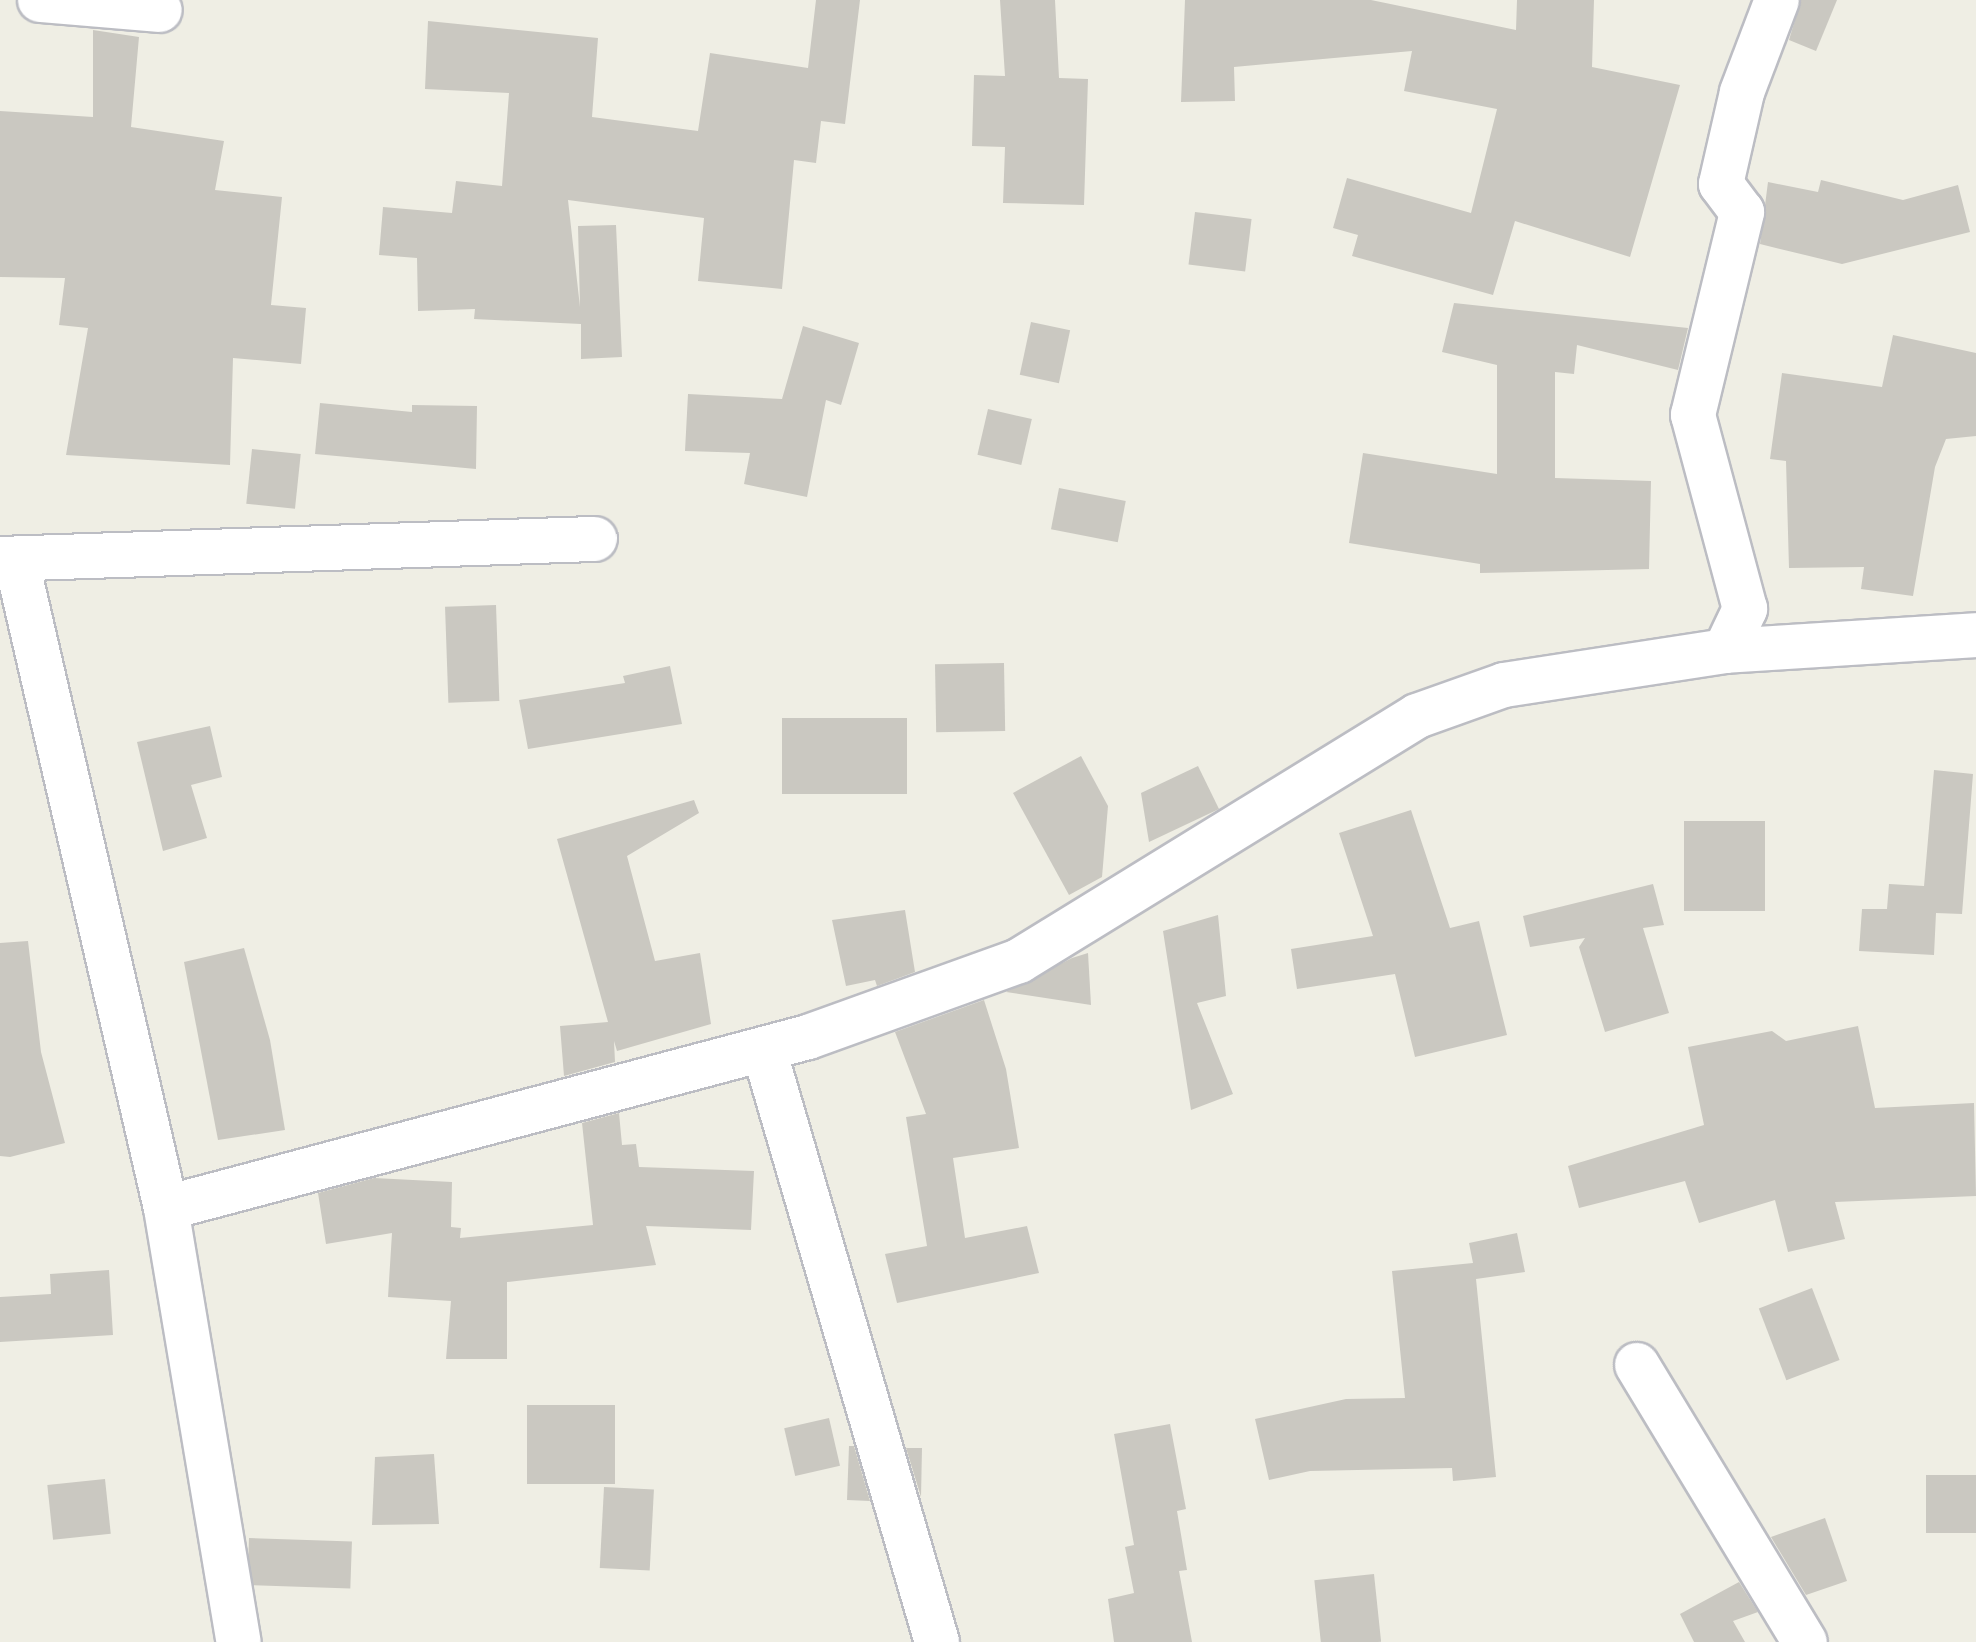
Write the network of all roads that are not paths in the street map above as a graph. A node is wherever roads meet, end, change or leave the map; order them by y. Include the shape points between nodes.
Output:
1 (40, 0) edge
2 (1777, 0) edge
3 (160, 10) dead end
4 (595, 539) dead end
5 (8, 559) edge
6 (1976, 635) edge
7 (1725, 651) junction
8 (764, 1050) junction
9 (166, 1208) junction
10 (1637, 1365) dead end
11 (239, 1642) edge
12 (937, 1642) edge
13 (1805, 1642) edge

1 - 3 street
2 - 7 street via 1742,92 1721,184 1742,212 1693,415 1745,609
4 - 5 street
5 - 9 street
6 - 7 street
7 - 8 street via 1504,685 1417,716 1019,961
8 - 9 street
8 - 12 street
9 - 11 street
10 - 13 street

